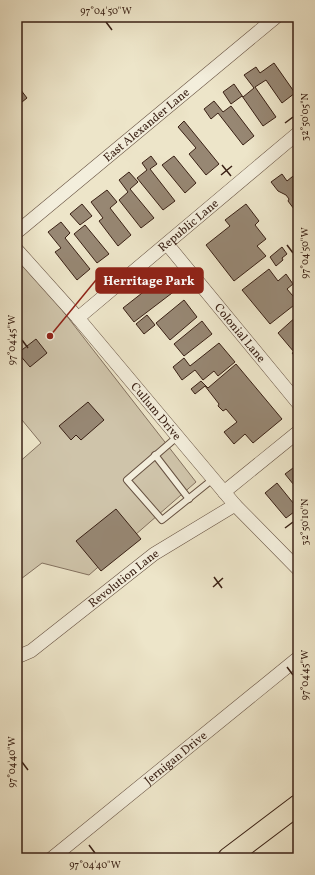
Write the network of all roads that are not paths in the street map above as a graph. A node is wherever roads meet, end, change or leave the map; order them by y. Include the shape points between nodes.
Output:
1 (276, 17) edge
2 (298, 133) edge
3 (17, 232) edge
4 (167, 244) junction
5 (17, 250) edge
6 (78, 318) junction
7 (298, 403) edge
8 (298, 432) edge
9 (177, 437) junction
10 (155, 455) junction
11 (213, 479) junction
12 (224, 492) junction
13 (189, 499) junction
14 (235, 505) junction
15 (298, 569) edge
16 (17, 657) edge
17 (298, 658) edge
18 (298, 805) edge
19 (52, 858) edge
20 (228, 858) edge

1 - 3 street, East Alexander Lane
2 - 4 street, Republic Lane
4 - 6 street, Republic Lane
4 - 7 street, Colonial Lane
5 - 6 street, Cullum Drive
6 - 9 street, Cullum Drive
8 - 12 street
9 - 10 lane
9 - 11 street, Cullum Drive
10 - 13 lane
10 - 13 lane via 127,480 162,520
11 - 12 street, Cullum Drive
11 - 13 lane
12 - 14 street, Cullum Drive
14 - 15 street, Cullum Drive
14 - 16 street, Revolution Lane via 154,554 31,651
17 - 19 street, Jernigan Drive
18 - 20 main road

